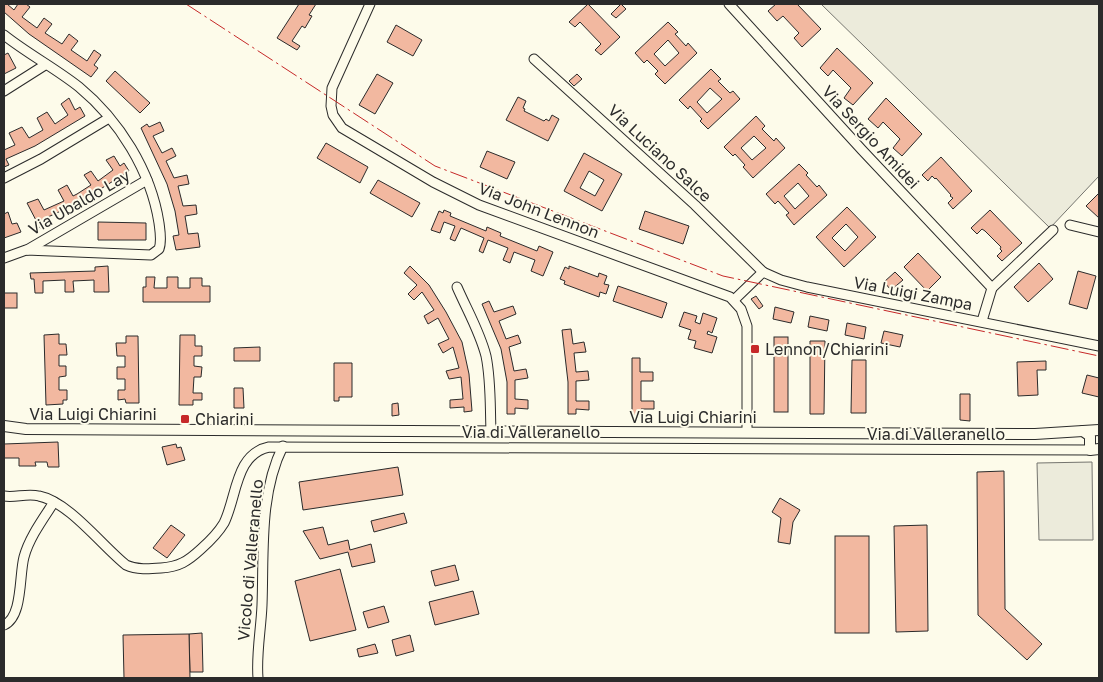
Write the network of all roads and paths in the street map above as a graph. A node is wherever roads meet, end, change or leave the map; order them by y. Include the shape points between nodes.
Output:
1 (370, 4) edge
2 (729, 4) edge
3 (4, 35) edge
4 (534, 59) dead end
5 (45, 65) junction
6 (4, 91) edge
7 (109, 118) junction
8 (4, 178) edge
9 (147, 180) junction
10 (1070, 225) dead end
11 (1053, 230) dead end
12 (1099, 232) edge
13 (26, 250) junction
14 (4, 258) edge
15 (763, 272) junction
16 (457, 287) dead end
17 (992, 288) junction
18 (734, 300) junction
19 (982, 322) junction
20 (1099, 346) edge
21 (4, 426) edge
22 (1099, 430) edge
23 (491, 431) junction
24 (1083, 431) junction
25 (747, 432) junction
26 (283, 446) junction
27 (1095, 449) edge
28 (4, 496) edge
29 (54, 502) junction
30 (4, 625) edge
31 (258, 678) edge

1 - 18 street, Via John Lennon via 332,88 333,115 342,128 471,201 718,291
2 - 17 street, Via Sergio Amidei
3 - 5 street
4 - 15 street, Via Luciano Salce via 695,205
5 - 6 street
5 - 7 street via 78,86
7 - 8 street
7 - 9 street
9 - 13 street, Via Ubaldo Lay
9 - 13 street via 160,228 160,247 154,254
10 - 12 street
11 - 17 street
13 - 14 street
15 - 18 street
15 - 19 street, Via Luigi Zampa via 799,285
16 - 23 street via 486,356
17 - 19 street
18 - 25 street via 744,315 747,330
19 - 20 street, Via Luigi Zampa
21 - 23 street, Via Luigi Chiarini via 21,429
22 - 24 street, Via Luigi Chiarini
23 - 25 street, Via Luigi Chiarini
24 - 25 street, Via Luigi Chiarini via 1035,434
24 - 27 street via 1090,436
26 - 27 street, Via di Valleranello
26 - 29 street, Via di Valleranello via 263,448 249,457 222,526 196,554 179,566 152,569 128,566
26 - 31 street, Vicolo di Valleranello via 273,468 267,504
28 - 29 street, Via di Valleranello via 32,495
29 - 30 street via 26,552 16,610 11,621

